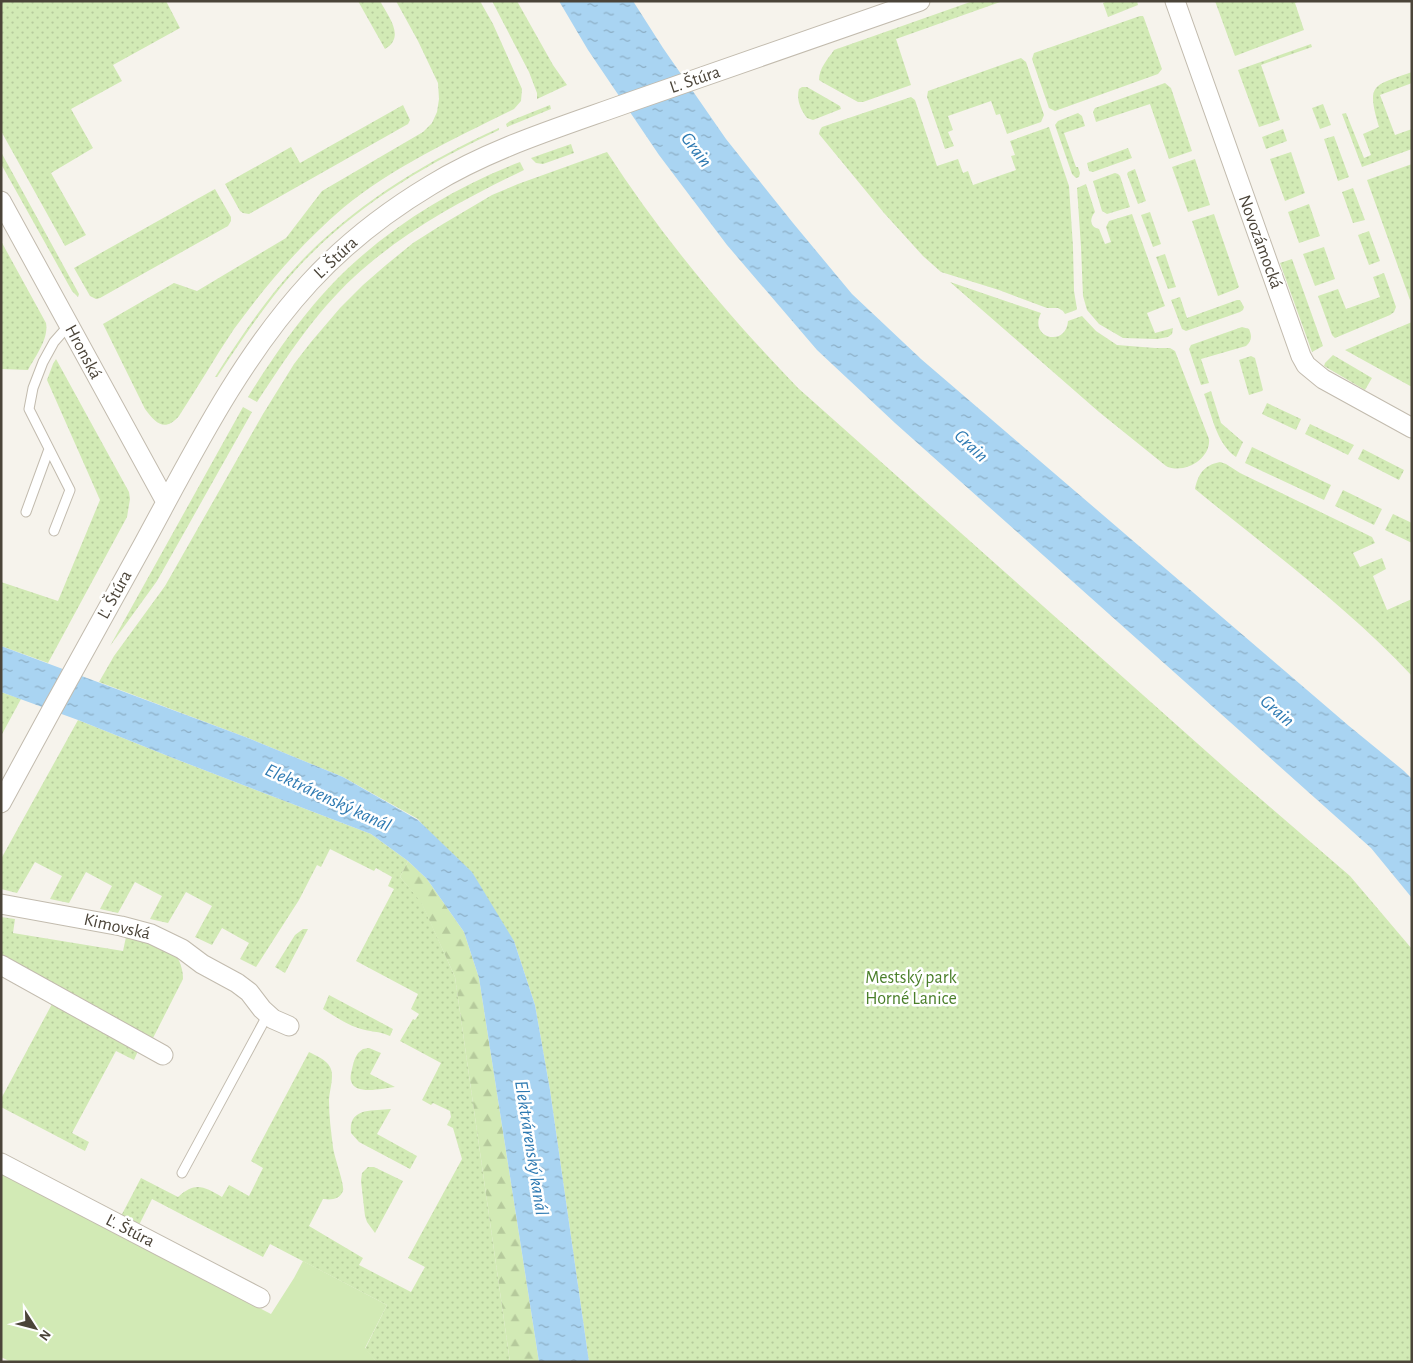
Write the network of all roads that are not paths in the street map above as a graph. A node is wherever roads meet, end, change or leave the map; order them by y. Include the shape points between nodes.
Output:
1 (920, 1) edge
2 (1175, 1) edge
3 (1, 201) edge
4 (69, 325) junction
5 (1412, 428) edge
6 (49, 448) junction
7 (166, 502) junction
8 (26, 512) dead end
9 (54, 531) dead end
10 (1, 803) edge
11 (1, 904) edge
12 (1, 965) edge
13 (268, 1014) junction
14 (289, 1026) dead end
15 (163, 1055) dead end
16 (1, 1164) edge
17 (182, 1173) dead end
18 (260, 1298) dead end

1 - 7 street, Ľ. Štúra via 496,151 433,184 376,222 308,284 280,318 229,392
2 - 5 street, Novozámocká via 1301,356 1306,365 1323,379
3 - 4 street, Hronská
4 - 6 lane via 42,362 29,409
4 - 7 street, Hronská
6 - 8 lane
6 - 9 lane via 70,490
7 - 10 street, Ľ. Štúra
11 - 13 street, Kimovská via 151,934 237,982
12 - 15 street
13 - 14 street, Kimovská
13 - 17 lane
16 - 18 street, Ľ. Štúra

